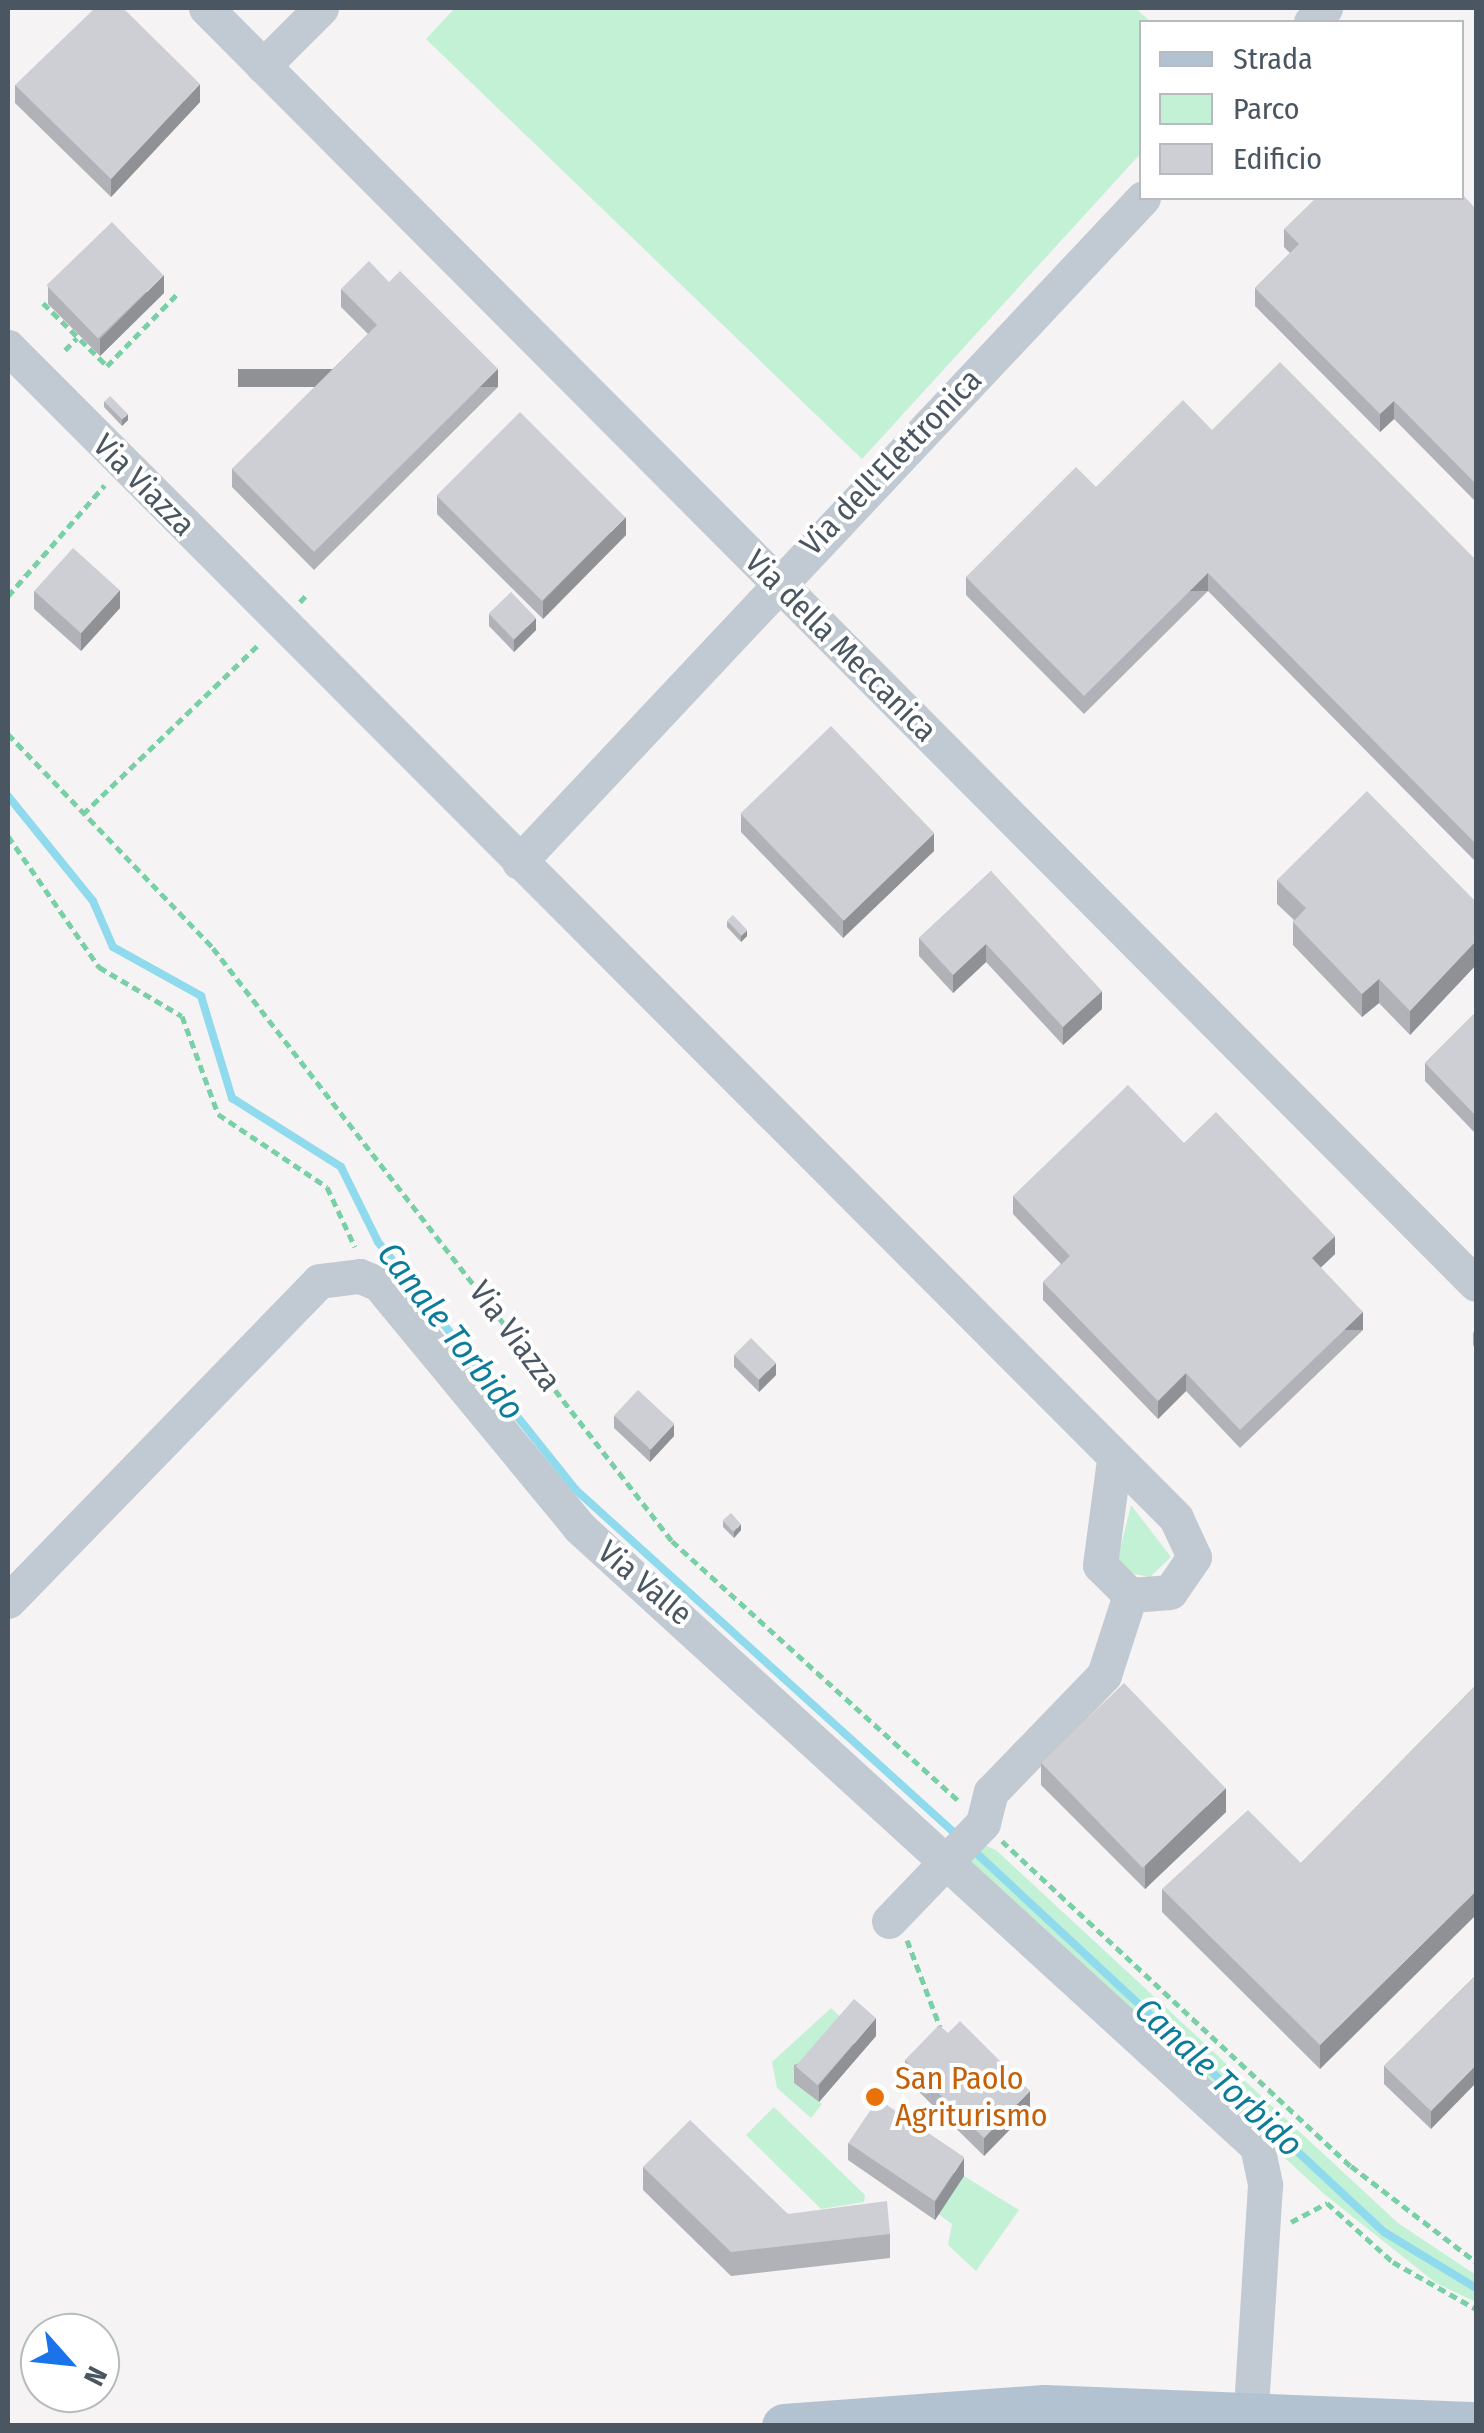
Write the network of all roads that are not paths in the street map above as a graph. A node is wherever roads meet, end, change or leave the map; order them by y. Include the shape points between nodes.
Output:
1 (206, 8) edge
2 (321, 8) edge
3 (263, 66) junction
4 (1142, 200) edge
5 (8, 347) edge
6 (776, 582) junction
7 (519, 862) junction
8 (1476, 1284) edge
9 (1114, 1460) junction
10 (1130, 1595) junction
11 (8, 1601) edge
12 (947, 1865) junction
13 (896, 1924) road end
14 (1252, 2391) dead end
15 (1476, 2424) edge
16 (784, 2426) edge

1 - 3 street, Via della Meccanica
2 - 3 street
3 - 6 street, Via della Meccanica
4 - 6 street, Via dell'Elettronica
5 - 7 street, Via Viazza
6 - 7 street, Via dell'Elettronica
6 - 8 street, Via della Meccanica
7 - 9 street, Via Viazza
9 - 10 street via 1096,1548
9 - 10 street, Via Viazza via 1176,1518 1194,1557 1170,1592
10 - 12 street via 1110,1666 991,1792 982,1823
11 - 12 street, Via Valle via 320,1281 338,1274 378,1284 580,1527
12 - 13 street
12 - 14 street, Via Valle via 1257,2146 1265,2166
15 - 16 main road via 1044,2406

